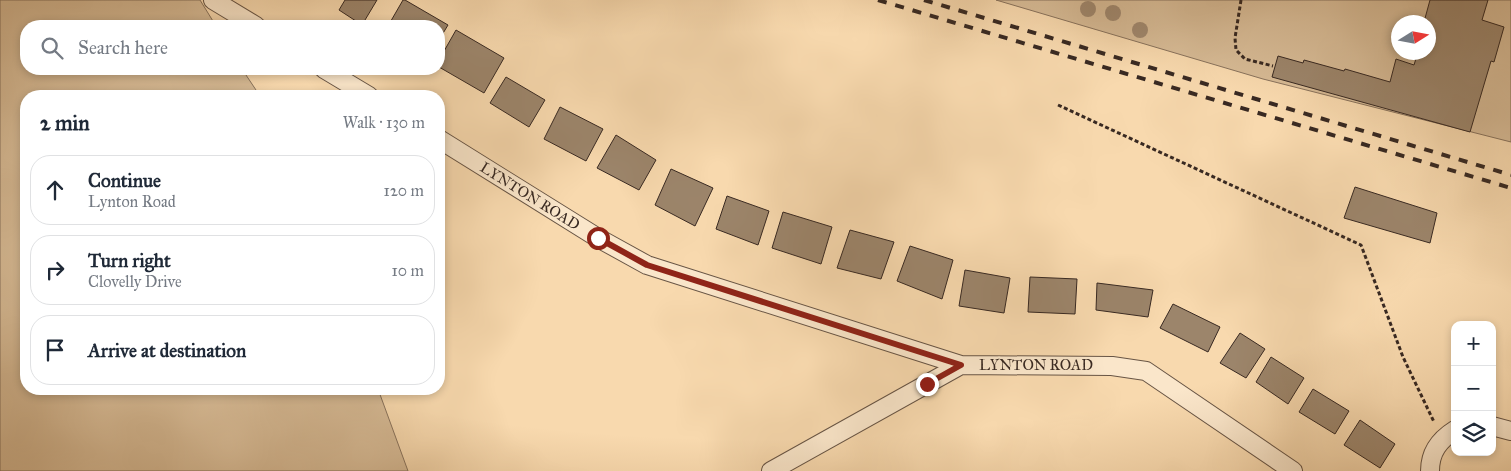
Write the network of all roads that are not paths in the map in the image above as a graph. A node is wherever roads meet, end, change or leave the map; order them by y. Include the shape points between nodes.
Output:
1 (213, 0) edge
2 (246, 20) edge
3 (334, 75) edge
4 (359, 90) edge
5 (445, 144) edge
6 (961, 365) junction
7 (1496, 427) edge
8 (1511, 431) edge
9 (1448, 434) edge
10 (771, 471) edge
11 (1292, 471) edge
12 (1430, 471) edge

1 - 2 street
3 - 4 street
5 - 6 street, LYNTON ROAD via 647,265
6 - 10 street
6 - 11 street, LYNTON ROAD via 1112,366 1146,371
7 - 8 street
9 - 12 street via 1430,460

